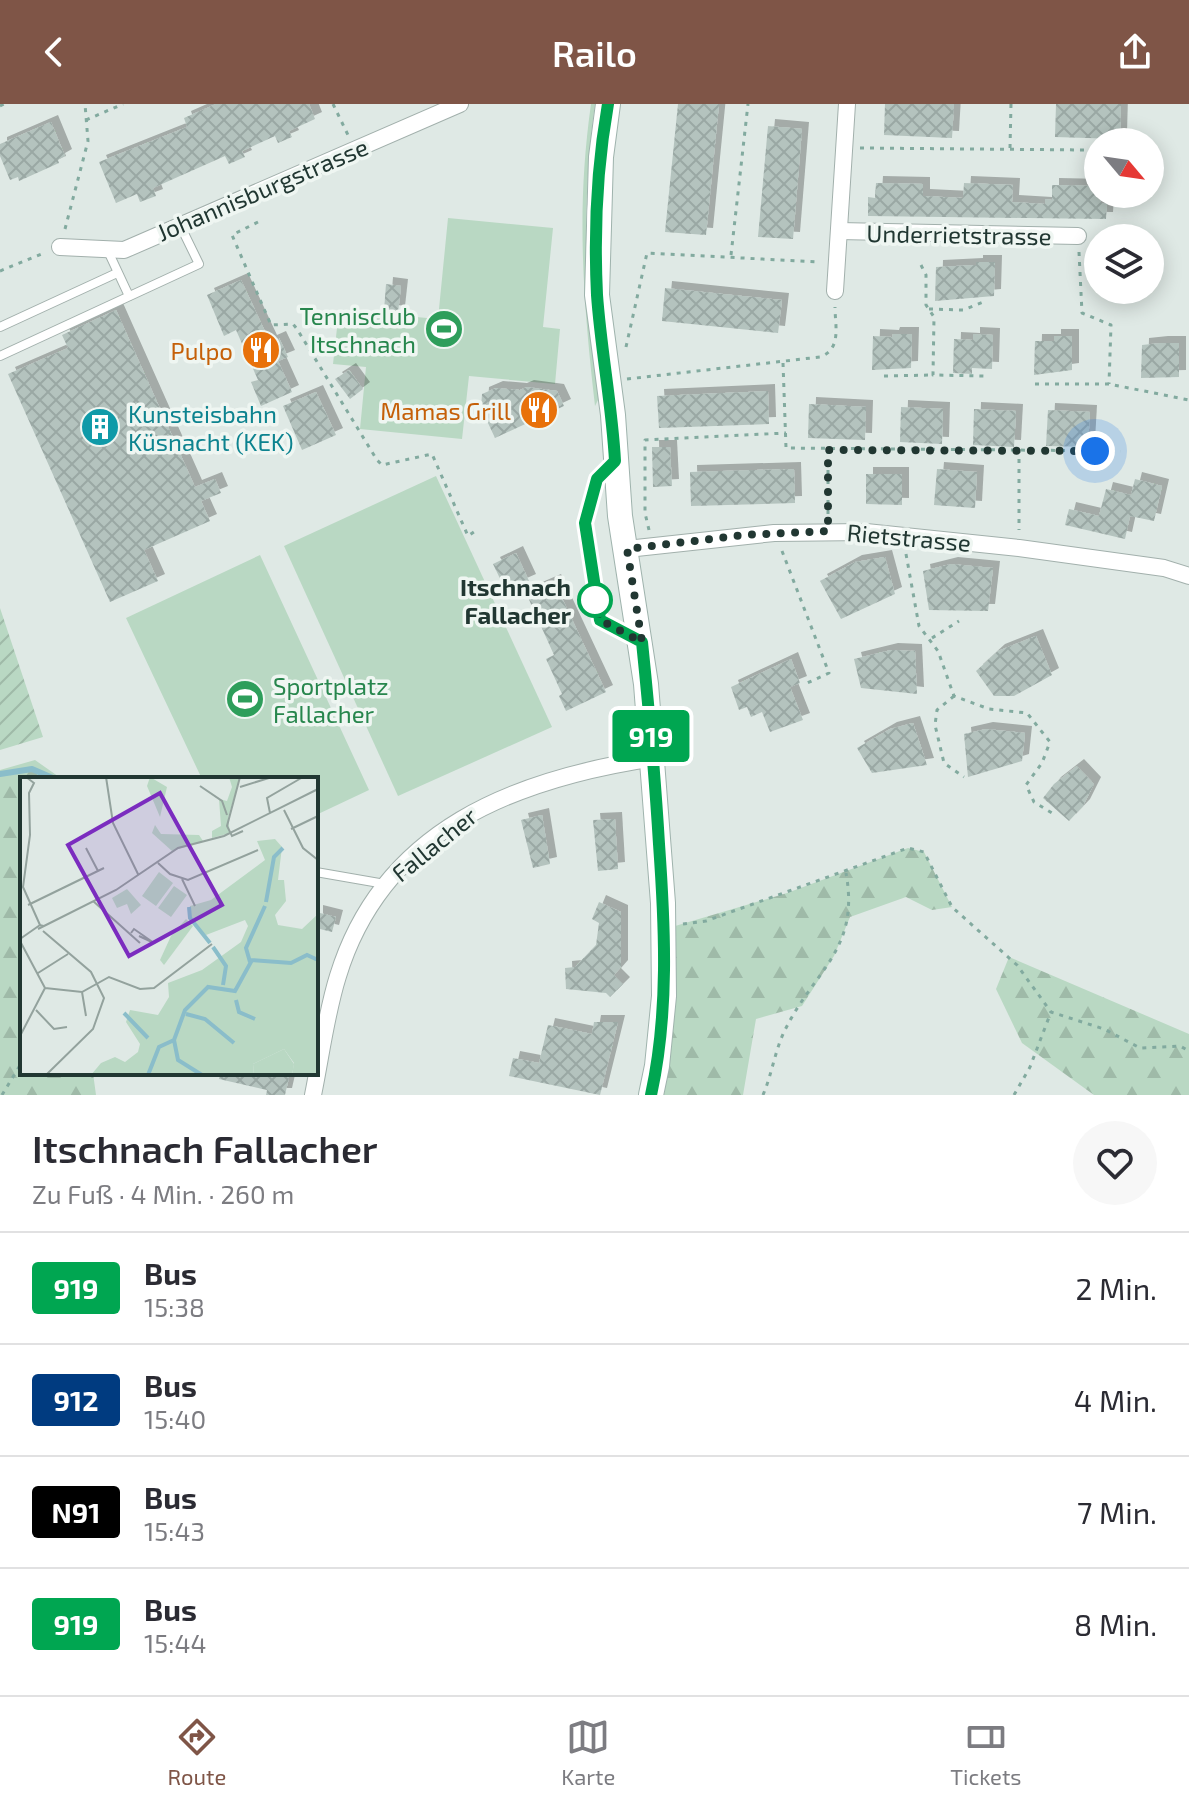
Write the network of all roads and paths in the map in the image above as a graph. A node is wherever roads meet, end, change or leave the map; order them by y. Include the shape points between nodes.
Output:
1 (85, 104) edge
2 (123, 104) edge
3 (333, 104) edge
4 (460, 104) edge
5 (608, 104) edge
6 (748, 104) edge
7 (847, 104) edge
8 (1011, 104) edge
9 (86, 120) junction
10 (844, 148) junction
11 (355, 149) junction
12 (1010, 149) junction
13 (1084, 150) edge
14 (258, 222) dead end
15 (180, 225) junction
16 (839, 231) junction
17 (1078, 236) joint
18 (60, 247) junction
19 (106, 249) junction
20 (731, 257) junction
21 (836, 263) junction
22 (921, 265) dead end
23 (0, 271) edge
24 (117, 273) junction
25 (835, 291) joint
26 (129, 296) junction
27 (986, 301) dead end
28 (929, 309) junction
29 (0, 327) edge
30 (0, 356) edge
31 (783, 363) junction
32 (607, 370) junction
33 (933, 375) junction
34 (884, 376) dead end
35 (985, 376) dead end
36 (1035, 384) dead end
37 (1109, 384) junction
38 (1189, 400) edge
39 (786, 433) junction
40 (1019, 449) junction
41 (828, 450) junction
42 (1121, 451) dead end
43 (615, 461) junction
44 (478, 529) dead end
45 (828, 531) junction
46 (774, 533) junction
47 (904, 534) junction
48 (652, 546) junction
49 (1019, 548) junction
50 (627, 549) junction
51 (1189, 576) edge
52 (959, 621) dead end
53 (932, 638) junction
54 (642, 642) junction
55 (805, 684) dead end
56 (954, 696) junction
57 (654, 758) junction
58 (964, 777) dead end
59 (1052, 813) dead end
60 (845, 871) junction
61 (318, 872) edge
62 (386, 884) junction
63 (679, 925) dead end
64 (1051, 1012) junction
65 (1189, 1051) edge
66 (20, 1065) edge
67 (318, 1071) edge
68 (317, 1075) edge
69 (2, 1095) edge
70 (313, 1095) edge
71 (651, 1095) edge
72 (763, 1095) edge
73 (1014, 1095) edge

1 - 9 path
2 - 9 path
3 - 11 path
4 - 11 street, Johannisburgstrasse
5 - 32 main road via 597,295
6 - 20 path
7 - 10 street
8 - 12 path
9 - 18 path via 88,141
10 - 12 path
10 - 16 street
11 - 15 street, Johannisburgstrasse
12 - 13 path
14 - 44 path via 232,235 271,325 293,324 297,329 382,465 432,454 468,536
15 - 19 street, Johannisburgstrasse via 124,250
15 - 26 lane via 199,264
16 - 17 street, Underrietstrasse
16 - 21 street
17 - 37 path via 1082,313 1111,325
18 - 19 street, Johannisburgstrasse
18 - 23 path
19 - 24 lane
20 - 21 path
20 - 32 path via 647,253 624,356
21 - 25 street
22 - 28 path
24 - 26 lane
24 - 29 lane
25 - 31 path via 833,349 820,357
26 - 30 lane
27 - 28 path via 963,310
28 - 33 path via 934,317
31 - 32 path
31 - 39 path
32 - 43 main road
33 - 34 path
33 - 35 path
36 - 37 path
37 - 38 path
39 - 41 path via 786,448
39 - 48 path via 645,440 645,513
40 - 41 path
40 - 42 path
40 - 49 path
41 - 45 path
43 - 50 main road
43 - 54 lane via 597,479 585,523 595,600 600,620
45 - 46 street, Rietstrasse
45 - 47 street, Rietstrasse
46 - 48 street, Rietstrasse
46 - 55 path via 829,673
47 - 49 street, Rietstrasse
47 - 53 path via 919,626
48 - 50 street, Rietstrasse
49 - 51 street, Rietstrasse
50 - 54 main road
52 - 53 path
53 - 56 path
54 - 57 main road
56 - 58 path via 937,710 935,725 944,763
56 - 59 path via 989,709 1027,713 1050,742 1026,785 1034,802
57 - 62 street, Fallacher via 527,786 485,803 446,829
57 - 71 main road via 664,996
60 - 63 path via 706,921
60 - 64 path via 908,848 924,852 952,907 1017,965
60 - 72 path via 850,917 834,956 786,1030
61 - 62 lane
62 - 67 street, Fallacher via 355,933 338,977
64 - 65 path via 1104,1029 1140,1048 1180,1046
64 - 73 path
66 - 69 path
68 - 70 street, Fallacher

